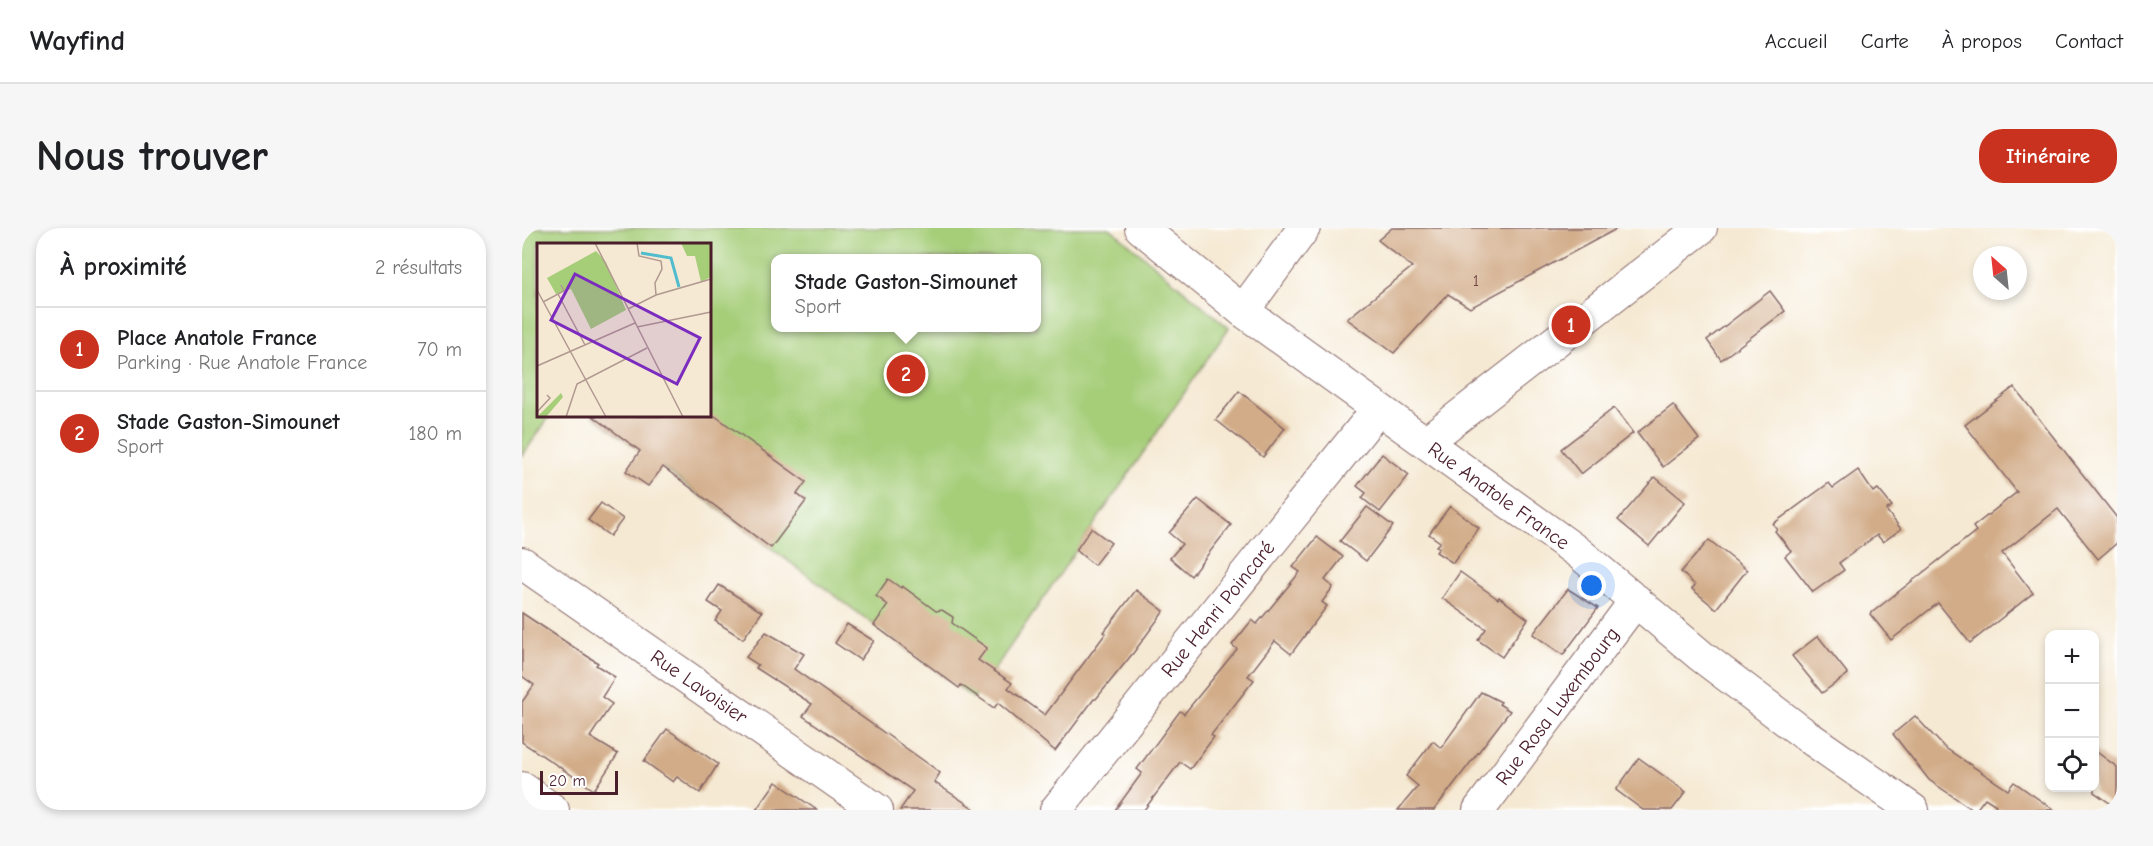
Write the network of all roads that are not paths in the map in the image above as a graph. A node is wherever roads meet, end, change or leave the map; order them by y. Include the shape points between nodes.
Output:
1 (1141, 228) edge
2 (1304, 228) edge
3 (1701, 228) edge
4 (1243, 311) junction
5 (1378, 409) junction
6 (1426, 442) junction
7 (522, 562) edge
8 (1636, 600) junction
9 (522, 788) edge
10 (553, 810) edge
11 (877, 810) edge
12 (1056, 810) edge
13 (1479, 810) edge
14 (1913, 810) edge

1 - 4 street, Rue Anatole France
2 - 4 street
3 - 6 street
4 - 5 street, Rue Anatole France
5 - 6 street, Rue Anatole France
5 - 12 street, Rue Henri Poincaré
6 - 8 street, Rue Anatole France
7 - 11 street, Rue Lavoisier
8 - 13 street, Rue Rosa Luxembourg
8 - 14 street, Rue Anatole France via 1710,663
9 - 10 street

